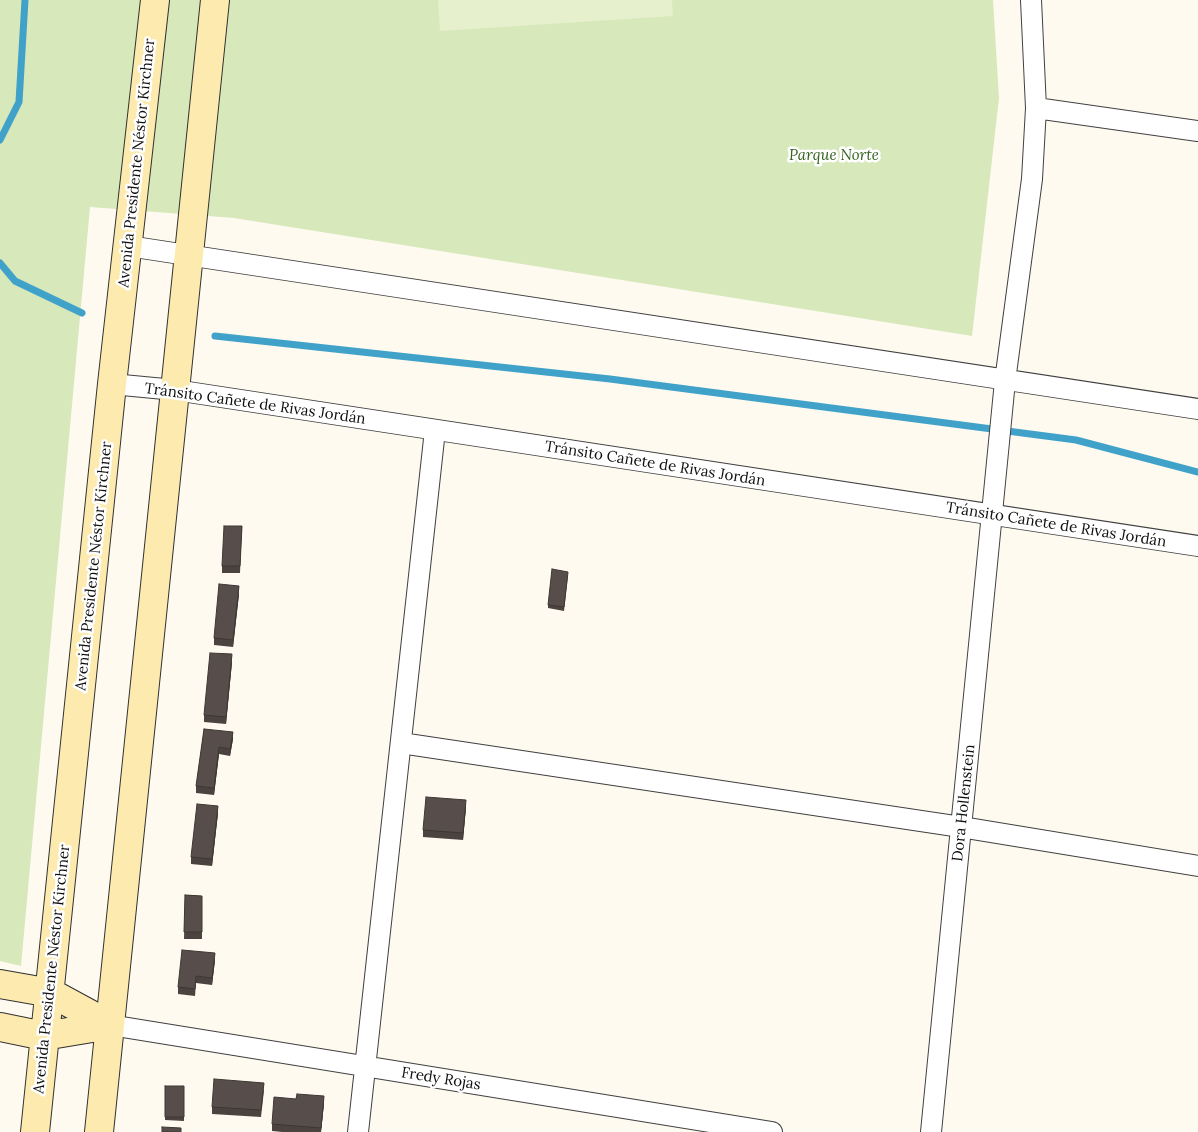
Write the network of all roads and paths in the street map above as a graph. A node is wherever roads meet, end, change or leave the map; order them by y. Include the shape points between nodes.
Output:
1 (155, 0) edge
2 (215, 0) edge
3 (1031, 0) edge
4 (1036, 108) junction
5 (1198, 131) edge
6 (128, 246) junction
7 (188, 255) junction
8 (1005, 381) junction
9 (112, 384) junction
10 (174, 390) junction
11 (1198, 409) edge
12 (435, 430) junction
13 (992, 515) junction
14 (1198, 546) edge
15 (401, 743) junction
16 (961, 828) junction
17 (1198, 866) edge
18 (0, 984) edge
19 (51, 993) junction
20 (110, 1025) junction
21 (0, 1028) edge
22 (44, 1036) junction
23 (365, 1066) junction
24 (35, 1132) edge
25 (99, 1132) edge
26 (358, 1132) edge
27 (772, 1132) edge
28 (931, 1132) edge

1 - 6 main road, Avenida Presidente Néstor Kirchner
2 - 7 main road
3 - 4 street, Dora Hollenstein
4 - 5 street
4 - 8 street, Dora Hollenstein via 1032,179
6 - 7 street
6 - 9 main road, Avenida Presidente Néstor Kirchner
7 - 8 street
7 - 10 main road
8 - 11 street
8 - 13 street, Dora Hollenstein
9 - 10 street, Tránsito Cañete de Rivas Jordán
9 - 19 main road, Avenida Presidente Néstor Kirchner
10 - 12 street, Tránsito Cañete de Rivas Jordán
10 - 20 main road
12 - 13 street, Tránsito Cañete de Rivas Jordán
12 - 15 street
13 - 14 street, Tránsito Cañete de Rivas Jordán
13 - 16 street, Dora Hollenstein
15 - 16 street
15 - 23 street
16 - 17 street
16 - 28 street, Dora Hollenstein
18 - 19 main road
19 - 20 main road
19 - 22 main road, Avenida Presidente Néstor Kirchner
20 - 22 main road
20 - 23 street, Fredy Rojas
20 - 25 main road
21 - 22 main road
22 - 24 main road, Avenida Presidente Néstor Kirchner
23 - 26 street
23 - 27 street, Fredy Rojas

